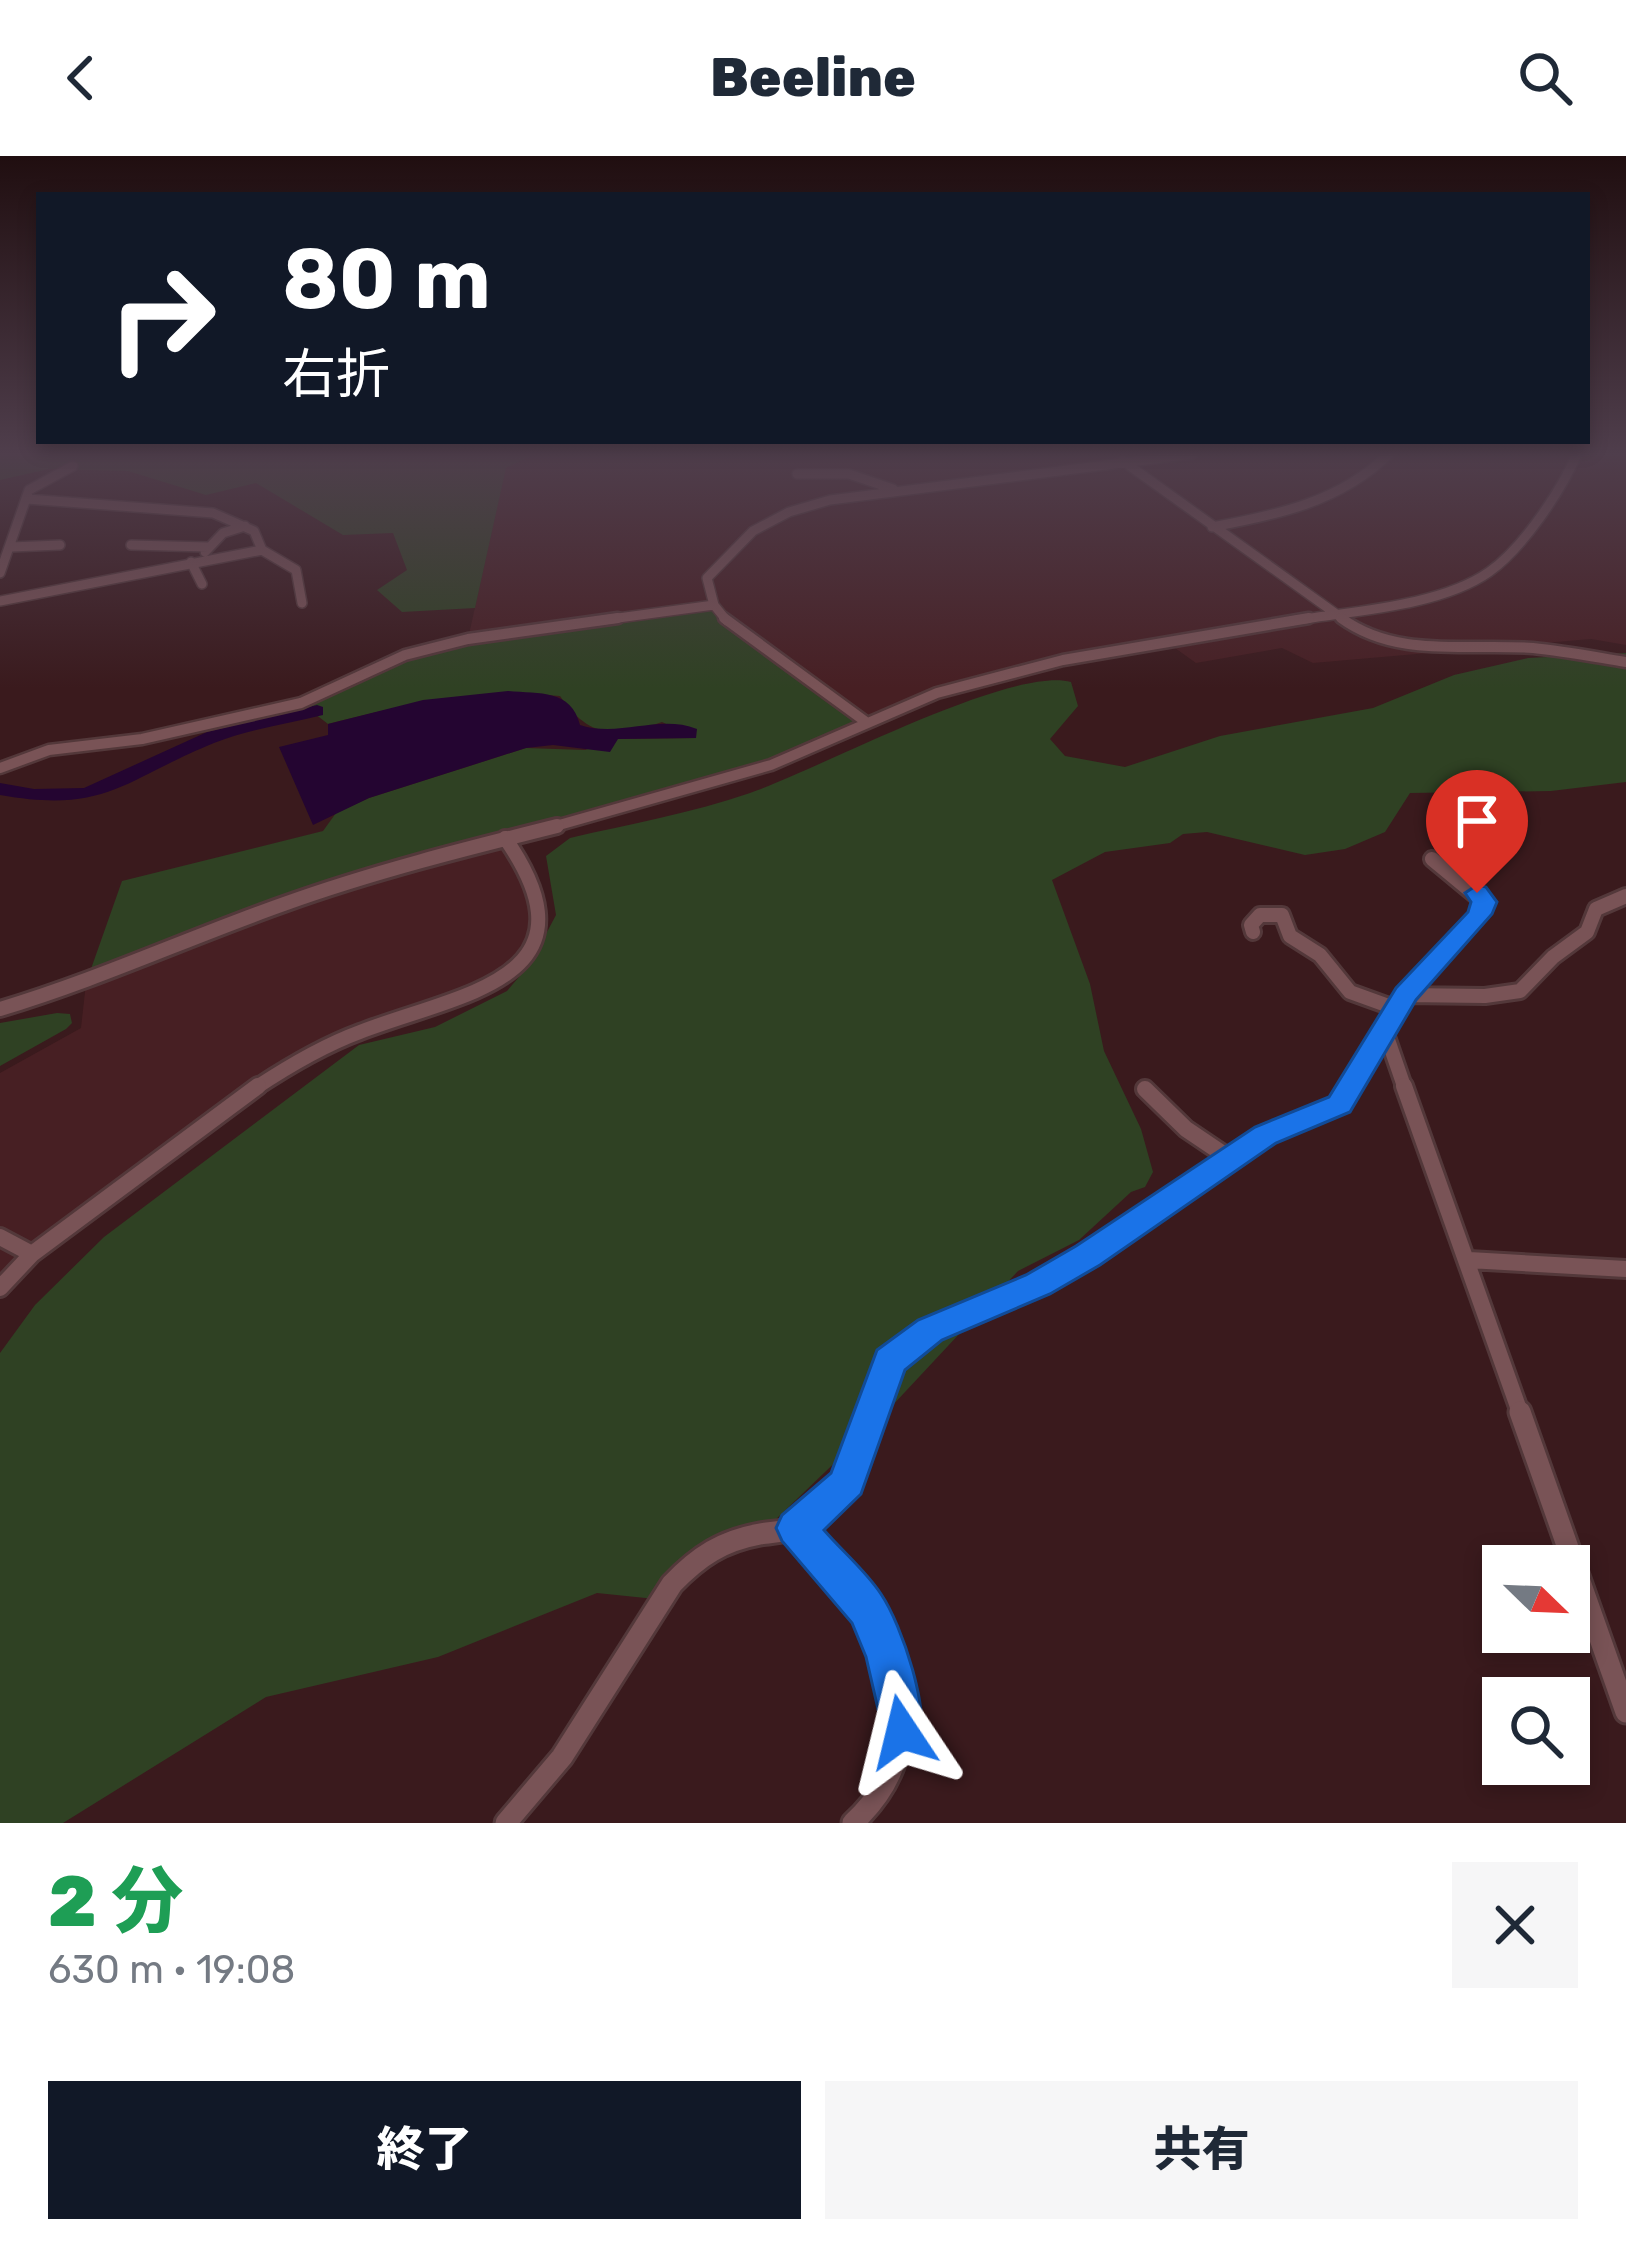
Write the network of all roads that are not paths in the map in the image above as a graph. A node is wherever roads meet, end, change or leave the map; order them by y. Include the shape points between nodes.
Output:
1 (16, 532) edge
2 (227, 532) edge
3 (254, 532) edge
4 (751, 532) edge
5 (1218, 532) edge
6 (1525, 532) edge
7 (162, 534) dead end
8 (60, 545) dead end
9 (131, 545) dead end
10 (151, 546) junction
11 (11, 548) junction
12 (208, 548) junction
13 (262, 550) junction
14 (195, 562) junction
15 (0, 573) edge
16 (202, 584) dead end
17 (0, 601) edge
18 (302, 604) dead end
19 (714, 604) junction
20 (1334, 617) junction
21 (1626, 662) edge
22 (866, 722) junction
23 (0, 768) edge
24 (505, 838) junction
25 (1432, 859) dead end
26 (1626, 896) edge
27 (1253, 932) dead end
28 (1401, 1002) junction
29 (0, 1009) edge
30 (1385, 1031) junction
31 (1145, 1089) dead end
32 (1229, 1158) junction
33 (0, 1237) edge
34 (32, 1254) junction
35 (1469, 1260) junction
36 (1626, 1269) edge
37 (0, 1288) edge
38 (796, 1528) junction
39 (1626, 1712) edge
40 (506, 1823) edge
41 (853, 1823) edge

1 - 11 street
2 - 12 street
3 - 13 street
4 - 19 street via 707,578
5 - 20 street
6 - 20 street via 1489,572 1428,598
7 - 10 street
8 - 11 street
9 - 10 street
10 - 12 street
11 - 15 street
12 - 14 street
13 - 14 street
13 - 18 street via 296,570
14 - 16 street
14 - 17 street
19 - 22 street via 728,623
19 - 23 street via 468,639 406,655 301,704 50,750
20 - 21 street via 1398,644 1533,648
20 - 22 street via 1064,660 937,693
22 - 24 street via 730,779
24 - 29 street via 281,905
24 - 34 street via 533,878 543,916 532,949 492,983 299,1058
25 - 28 street via 1484,902
26 - 28 street via 1597,909 1587,932 1520,991
27 - 28 street via 1260,915 1282,915 1290,936 1320,955 1350,992
28 - 30 street
30 - 32 street via 1339,1105
30 - 35 street
31 - 32 street
32 - 38 street via 1071,1265 898,1352 884,1369 847,1482
33 - 34 street
34 - 37 street
35 - 36 street
35 - 39 street
38 - 40 street via 728,1540 694,1560 562,1757
38 - 41 street via 867,1609 899,1703 898,1758 873,1809

